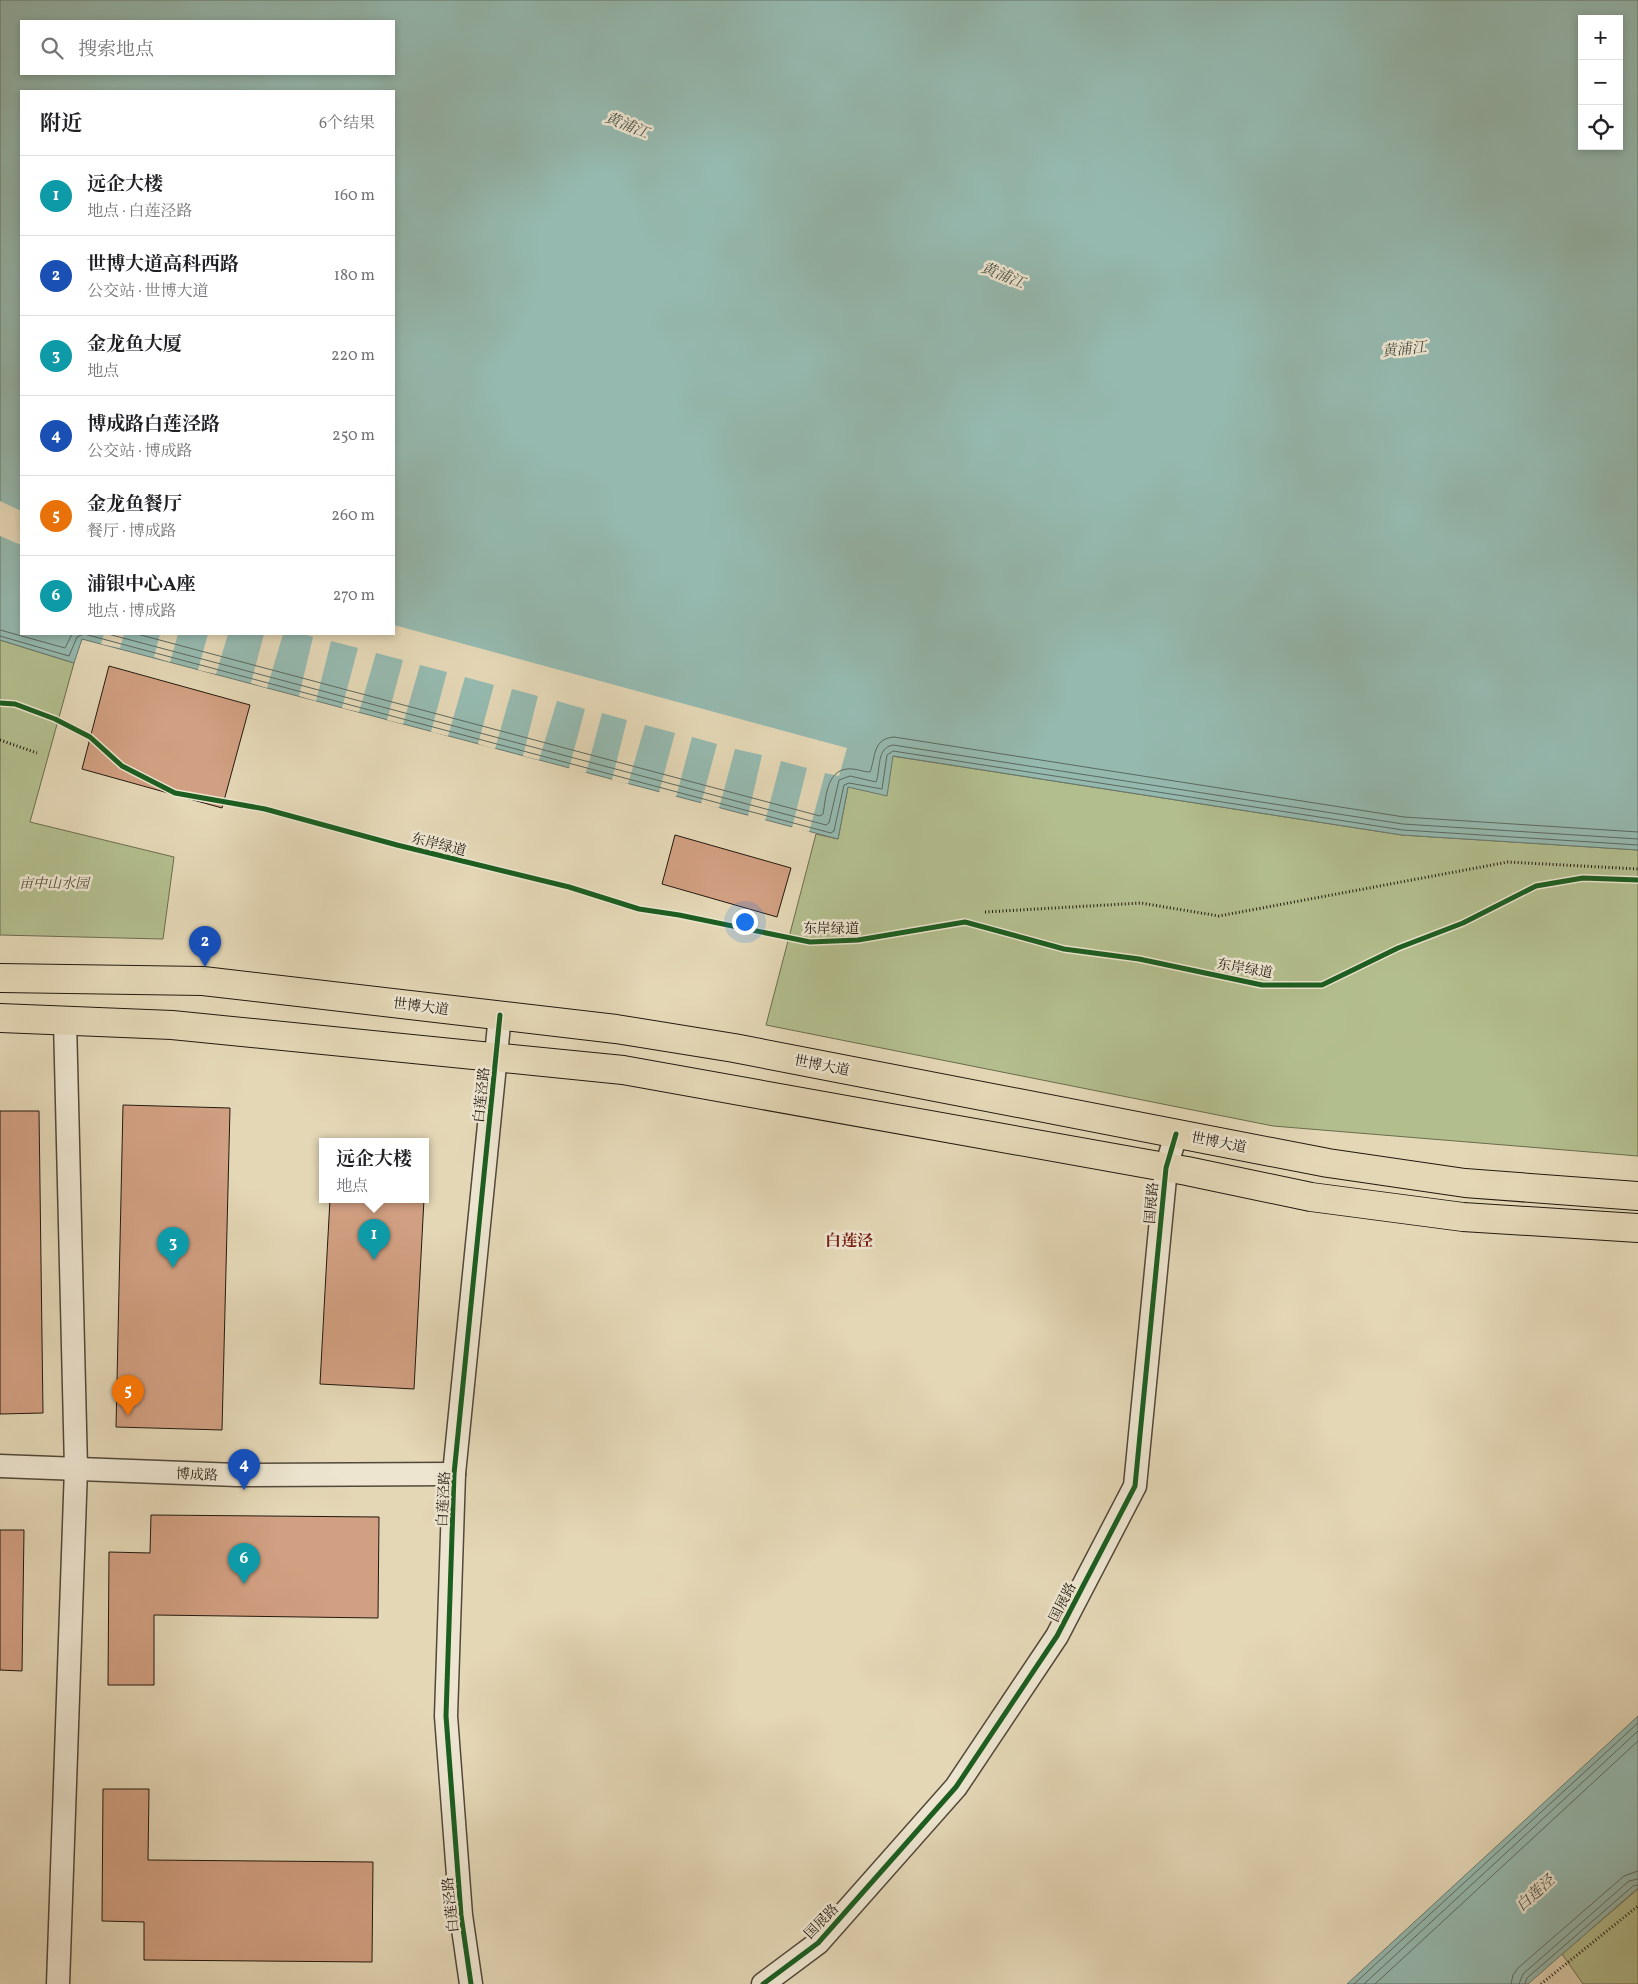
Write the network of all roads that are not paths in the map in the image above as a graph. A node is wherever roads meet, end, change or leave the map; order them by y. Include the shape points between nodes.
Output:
1 (0, 978) edge
2 (500, 1015) junction
3 (0, 1018) edge
4 (65, 1021) junction
5 (496, 1057) junction
6 (1176, 1134) junction
7 (1166, 1168) junction
8 (1638, 1196) edge
9 (1638, 1228) edge
10 (0, 1466) edge
11 (76, 1468) junction
12 (454, 1474) junction
13 (58, 1984) edge
14 (471, 1984) edge
15 (763, 1984) edge

1 - 2 main road, 世博大道 via 203,981
2 - 5 street, 白莲泾路
2 - 6 main road, 世博大道 via 616,1028 734,1048
3 - 4 main road
4 - 5 main road via 172,1025
4 - 11 street
5 - 7 main road via 623,1070
5 - 12 street, 白莲泾路
6 - 7 street, 国展路
6 - 8 main road, 世博大道 via 1328,1163 1465,1183
7 - 9 main road via 1311,1196 1464,1217
7 - 15 street, 国展路 via 1135,1486 1057,1636 956,1787 818,1943
10 - 11 street, 博成路
11 - 12 street, 博成路 via 237,1475
11 - 13 street
12 - 14 street, 白莲泾路 via 446,1716 461,1915

